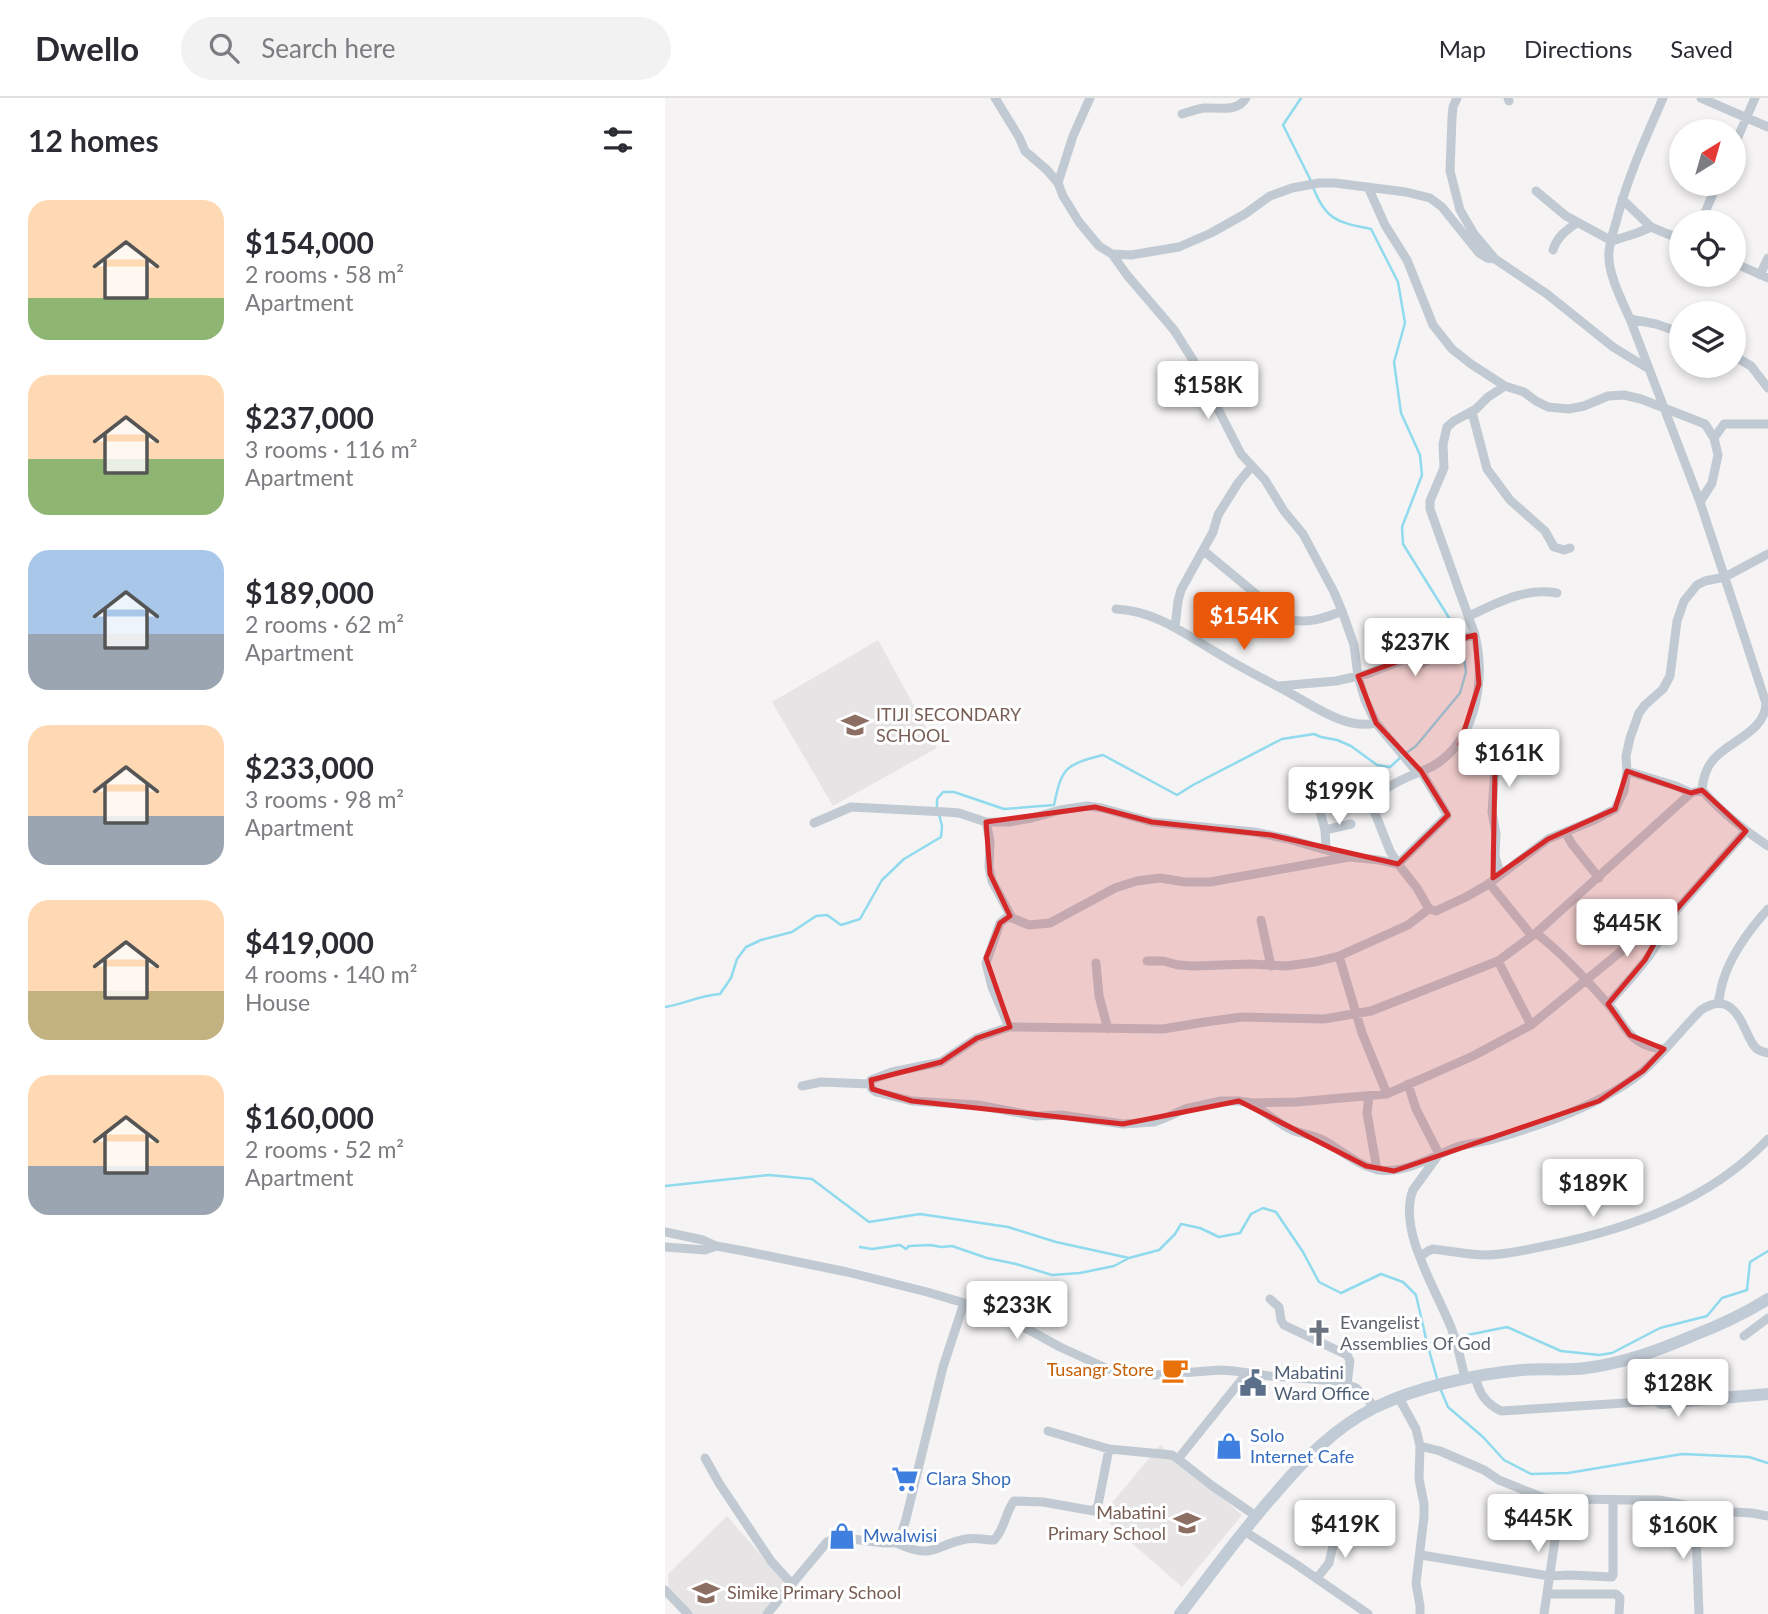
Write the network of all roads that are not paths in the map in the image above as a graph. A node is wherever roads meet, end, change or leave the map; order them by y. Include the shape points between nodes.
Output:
1 (995, 98) edge
2 (1090, 98) edge
3 (1246, 98) edge
4 (1457, 98) edge
5 (1663, 98) edge
6 (1701, 98) edge
7 (1755, 98) edge
8 (1182, 114) dead end
9 (1747, 118) junction
10 (1768, 127) edge
11 (1058, 184) junction
12 (1368, 187) junction
13 (1536, 191) dead end
14 (1622, 199) junction
15 (1577, 223) junction
16 (1651, 227) junction
17 (1669, 235) edge
18 (1612, 241) junction
19 (1553, 250) dead end
20 (1112, 254) junction
21 (1768, 258) edge
22 (1495, 259) junction
23 (1746, 269) edge
24 (1764, 277) edge
25 (1630, 319) junction
26 (1669, 328) edge
27 (1746, 363) edge
28 (1649, 369) junction
29 (1505, 386) junction
30 (1768, 388) edge
31 (1663, 407) junction
32 (1472, 412) junction
33 (1768, 424) edge
34 (1714, 438) junction
35 (1251, 466) junction
36 (1700, 502) junction
37 (1570, 548) dead end
38 (1204, 551) junction
39 (1768, 554) edge
40 (1725, 576) junction
41 (1557, 593) dead end
42 (1116, 609) dead end
43 (1342, 611) junction
44 (1469, 616) junction
45 (1175, 627) junction
46 (1467, 637) junction
47 (1358, 676) junction
48 (1277, 686) junction
49 (1767, 709) edge
50 (1376, 723) junction
51 (1458, 743) junction
52 (1419, 771) junction
53 (1627, 771) junction
54 (1702, 790) junction
55 (1691, 793) junction
56 (1374, 800) junction
57 (1342, 805) dead end
58 (1320, 811) dead end
59 (986, 822) junction
60 (814, 823) dead end
61 (1350, 824) dead end
62 (1325, 830) junction
63 (1746, 831) junction
64 (1565, 832) junction
65 (1768, 846) edge
66 (1326, 849) junction
67 (1350, 857) junction
68 (1398, 864) junction
69 (1500, 873) junction
70 (1599, 878) junction
71 (1489, 883) junction
72 (1429, 909) junction
73 (1768, 909) edge
74 (1012, 918) junction
75 (1261, 920) dead end
76 (1667, 920) junction
77 (1534, 934) junction
78 (1339, 956) junction
79 (1147, 961) dead end
80 (1498, 961) junction
81 (1096, 963) dead end
82 (1271, 966) junction
83 (1585, 980) junction
84 (1718, 1003) junction
85 (1608, 1004) junction
86 (1357, 1014) junction
87 (1531, 1026) junction
88 (1009, 1027) junction
89 (1108, 1029) junction
90 (1664, 1049) junction
91 (1768, 1053) edge
92 (870, 1084) junction
93 (1408, 1084) junction
94 (802, 1086) dead end
95 (1387, 1094) junction
96 (1369, 1096) junction
97 (1252, 1103) junction
98 (1768, 1139) edge
99 (1439, 1154) junction
100 (1377, 1170) junction
101 (665, 1232) edge
102 (716, 1246) junction
103 (665, 1247) edge
104 (1420, 1258) junction
105 (1270, 1299) dead end
106 (1768, 1299) edge
107 (964, 1303) junction
108 (1768, 1318) edge
109 (1745, 1336) dead end
110 (1632, 1359) junction
111 (1247, 1373) junction
112 (1470, 1377) junction
113 (1347, 1384) junction
114 (1768, 1394) edge
115 (1399, 1398) junction
116 (1656, 1401) junction
117 (1375, 1407) junction
118 (1048, 1431) dead end
119 (1420, 1446) junction
120 (1109, 1449) junction
121 (705, 1458) dead end
122 (1178, 1459) junction
123 (1561, 1499) junction
124 (1613, 1500) junction
125 (1695, 1507) junction
126 (1256, 1516) junction
127 (1768, 1516) edge
128 (1338, 1524) dead end
129 (1244, 1531) junction
130 (896, 1542) junction
131 (1421, 1555) junction
132 (1549, 1576) junction
133 (1317, 1578) junction
134 (791, 1583) junction
135 (665, 1590) edge
136 (1548, 1594) junction
137 (688, 1614) edge
138 (767, 1614) edge
139 (1180, 1614) edge
140 (1368, 1614) edge
141 (1420, 1614) edge
142 (1544, 1614) edge
143 (1619, 1614) edge
144 (1699, 1614) edge

1 - 11 street via 1025,151
2 - 11 street
3 - 8 street via 1233,108
4 - 22 street via 1450,153 1453,186 1470,228
5 - 14 street
6 - 9 street
7 - 9 street
9 - 10 street
11 - 20 street via 1079,222
12 - 20 street via 1319,183 1292,188 1179,247
12 - 22 street via 1430,198 1479,253
12 - 29 street via 1412,270 1433,325 1461,357
13 - 15 street
14 - 16 street
14 - 18 street
15 - 18 street
15 - 19 street via 1557,240
16 - 17 street
16 - 18 street
18 - 25 street via 1610,265
20 - 35 street via 1174,330
21 - 24 street
22 - 28 street
23 - 24 street
25 - 26 street
25 - 28 street
27 - 30 street
28 - 31 street
29 - 31 street via 1548,407 1569,409 1624,394
29 - 32 street
31 - 34 street via 1705,424
31 - 36 street
32 - 37 street via 1491,476 1545,531 1554,547
32 - 44 street via 1447,427 1444,468 1430,501
33 - 34 street via 1724,424
34 - 36 street via 1718,455 1713,483
35 - 38 street via 1218,515
35 - 43 street via 1303,534
36 - 40 street
38 - 43 street via 1286,619 1310,622
38 - 45 street via 1181,590
39 - 40 street
40 - 49 street
40 - 53 street via 1697,585 1684,601 1671,676 1639,713 1626,756
41 - 44 street via 1511,597
42 - 45 street via 1138,612
43 - 47 street via 1354,645
44 - 46 street
45 - 48 street
46 - 47 street via 1422,663 1400,660
46 - 51 street via 1479,654 1479,684 1472,716
47 - 48 street
47 - 50 street
48 - 50 street via 1332,715 1360,725
49 - 54 street via 1757,725 1711,762
50 - 52 street
51 - 52 street via 1433,766
51 - 69 street via 1495,767 1492,812
52 - 56 street
52 - 68 street via 1447,816
53 - 55 street
53 - 64 street via 1615,809
54 - 55 street
54 - 63 street
55 - 70 street
56 - 57 street
56 - 68 street via 1373,808
58 - 62 street
59 - 60 street via 959,813 851,807
59 - 66 street via 1018,821 1087,806 1152,822 1254,832
59 - 74 street via 990,874
61 - 62 street
62 - 66 street
63 - 65 street
63 - 76 street
64 - 69 street
64 - 70 street
66 - 67 street
67 - 68 street
67 - 74 street via 1210,881 1137,881 1050,923 1029,925
68 - 72 street
69 - 71 street
70 - 77 street
71 - 72 street via 1443,908
71 - 77 street
72 - 78 street via 1408,925
73 - 84 street via 1730,964
74 - 88 street via 1000,923 986,963
75 - 82 street
76 - 83 street
76 - 85 street via 1664,933
77 - 80 street
77 - 83 street
78 - 82 street
78 - 86 street
79 - 82 street
80 - 86 street
80 - 87 street
81 - 89 street
83 - 85 street
83 - 87 street
84 - 90 street via 1700,1010
84 - 91 street via 1730,1006 1756,1048
85 - 90 street via 1630,1035 1652,1048
86 - 89 street via 1324,1019 1242,1017 1163,1029
86 - 95 street
87 - 93 street
88 - 89 street
88 - 92 street via 977,1038 941,1062 892,1072
90 - 99 street via 1643,1071 1599,1101
92 - 94 street
92 - 97 street via 876,1092 912,1101 1123,1124 1154,1122 1205,1104
93 - 95 street
93 - 99 street
95 - 96 street
96 - 97 street
96 - 100 street via 1367,1113
97 - 100 street via 1287,1127 1314,1136
98 - 104 street via 1742,1164 1692,1197 1638,1220 1504,1254 1433,1249
99 - 100 street via 1394,1171
99 - 104 street via 1410,1197 1409,1219
101 - 102 street
102 - 103 street via 705,1250
102 - 107 street via 890,1282
104 - 112 street
105 - 113 street via 1279,1307 1284,1325 1347,1355
106 - 110 main road via 1714,1327
107 - 111 street via 1007,1318 1108,1369 1155,1375 1220,1370
107 - 130 street
108 - 109 street
110 - 112 main road via 1584,1368
110 - 116 main road via 1643,1387
111 - 113 street
111 - 122 street
112 - 115 main road
112 - 116 street via 1481,1396 1501,1411
113 - 117 street
114 - 116 main road
115 - 117 main road
115 - 119 street
117 - 126 main road via 1312,1452
118 - 120 street
119 - 123 street via 1531,1494
119 - 131 street
120 - 122 street
120 - 130 street via 1094,1511 1014,1500 994,1540 966,1539 931,1552
121 - 134 street via 771,1561
122 - 126 street
123 - 124 street
123 - 132 street
124 - 125 street via 1659,1500
124 - 132 street via 1613,1577
125 - 127 street
125 - 144 street
126 - 129 main road
128 - 133 street via 1329,1563
129 - 133 street
129 - 139 main road
130 - 134 street via 837,1537 827,1542
131 - 132 street
131 - 141 street via 1416,1583
132 - 136 street
133 - 140 street
134 - 138 street
135 - 137 street
136 - 142 street
136 - 143 street via 1616,1594

